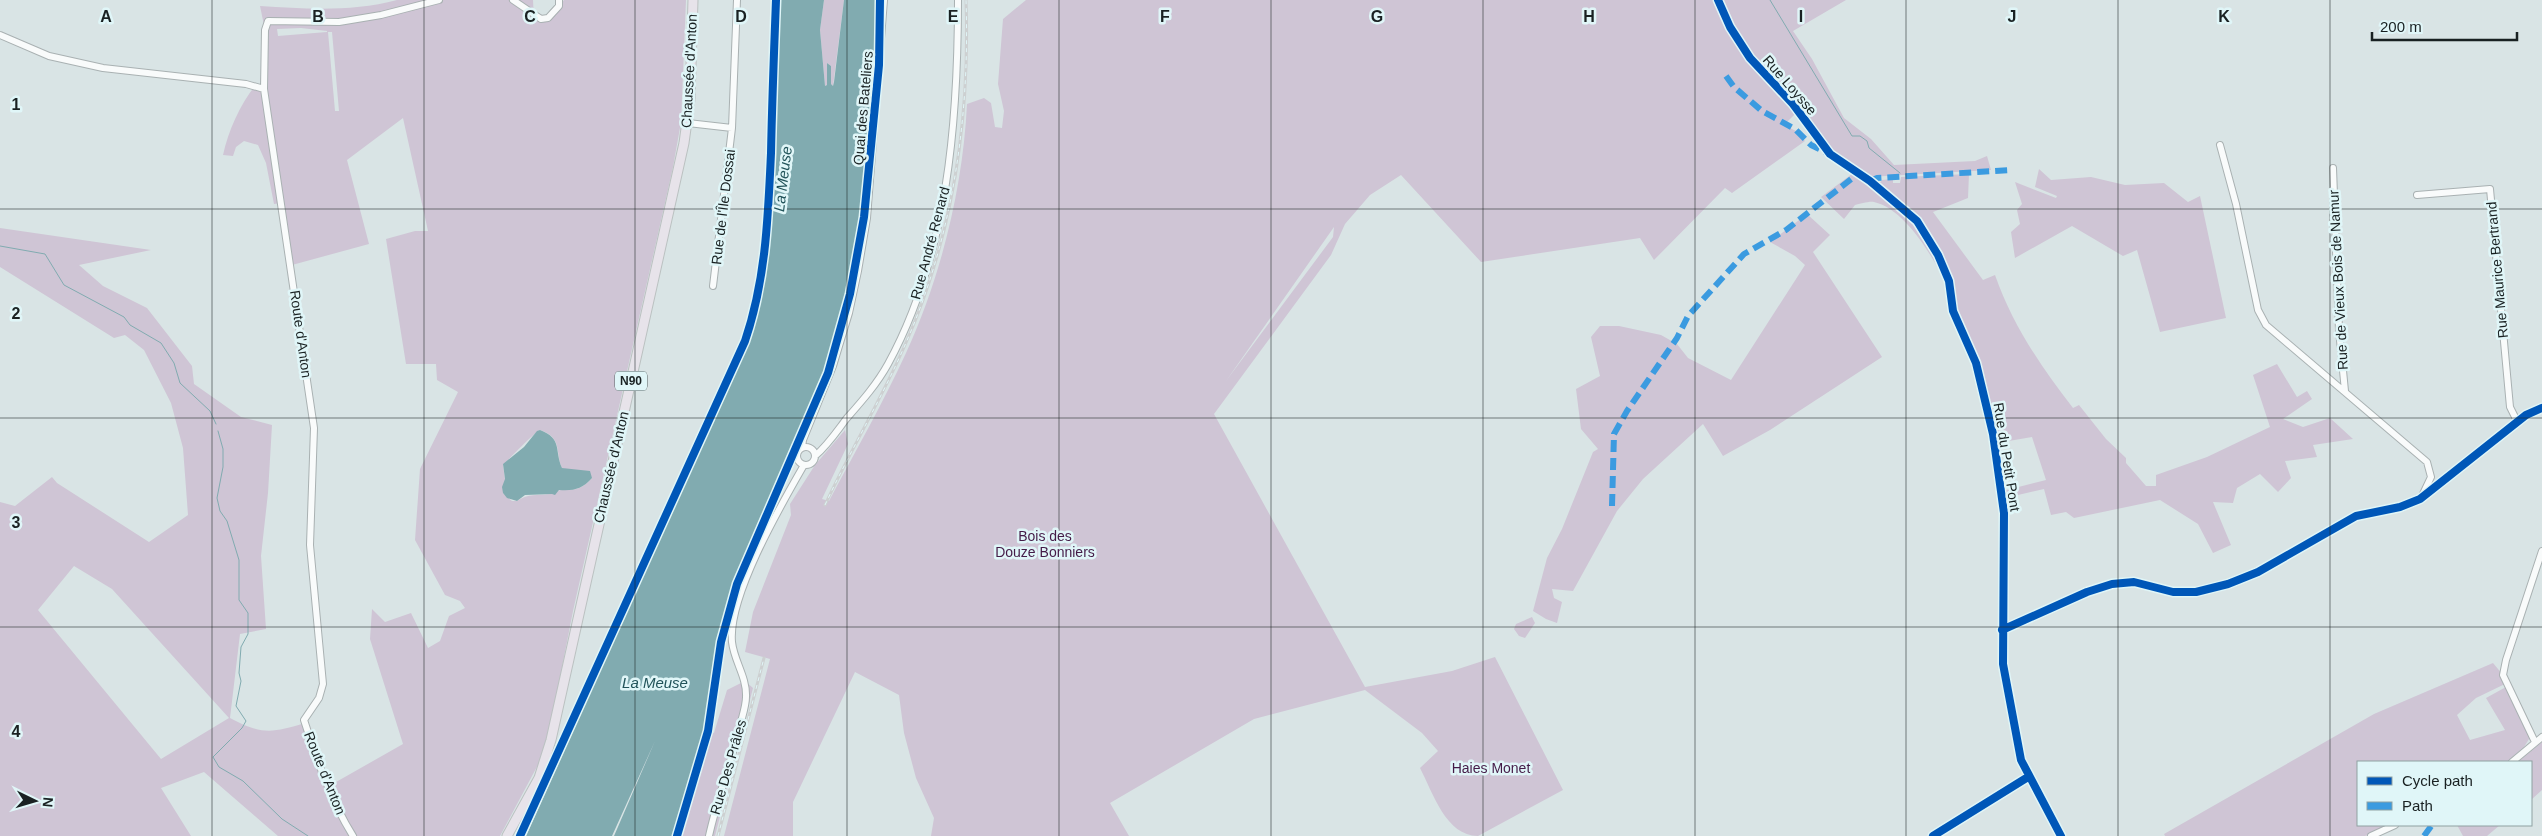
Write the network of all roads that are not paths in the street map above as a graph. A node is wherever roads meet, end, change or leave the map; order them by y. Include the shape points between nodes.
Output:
1 (439, 0) edge
2 (513, 0) edge
3 (559, 0) edge
4 (693, 0) edge
5 (737, 0) edge
6 (884, 0) edge
7 (958, 0) edge
8 (1718, 0) edge
9 (0, 35) edge
10 (264, 89) junction
11 (688, 123) junction
12 (732, 128) junction
13 (2220, 145) dead end
14 (2333, 168) dead end
15 (1858, 173) joint
16 (2417, 195) dead end
17 (713, 286) dead end
18 (2345, 391) junction
19 (2542, 408) edge
20 (2517, 422) junction
21 (802, 448) junction
22 (816, 456) junction
23 (804, 465) junction
24 (2420, 499) junction
25 (2542, 551) edge
26 (2002, 630) junction
27 (2542, 737) edge
28 (2535, 742) junction
29 (2513, 761) edge
30 (2028, 777) junction
31 (2394, 826) edge
32 (353, 836) edge
33 (507, 836) edge
34 (710, 836) edge
35 (1933, 836) edge
36 (2061, 836) edge
37 (2371, 836) edge

1 - 10 street via 339,22 268,21
2 - 3 street via 541,19 548,18 559,6
4 - 11 main road, Chaussée d'Anton / N90
5 - 12 street, Rue de l'Île Dossai
6 - 21 street, Quai des Bateliers via 867,218 858,271 833,366 802,440
7 - 22 street, Rue André Renard via 951,161 927,262 888,363 874,386
8 - 15 street, Rue Loysse via 1730,27 1761,72 1793,104 1830,154
9 - 10 street via 49,56 103,68 246,84
10 - 32 street, Route d'Anton via 314,428 310,545 323,684 320,698 304,720 320,766
11 - 12 street
11 - 33 main road, Chaussée d'Anton / N90 via 551,740 539,778
12 - 17 street, Rue de l'Île Dossai
13 - 18 street, Rue de Vieux Bois de Namur via 2258,310 2266,325
14 - 18 street, Rue de Vieux Bois de Namur via 2339,330
15 - 26 street, Rue du Petit Pont via 1917,221 1938,255 1949,281 1953,311 1976,364 1993,434 2004,513
16 - 20 street, Rue Maurice Bertrand via 2490,190 2510,407
18 - 24 street, Rue de Vieux Bois de Namur via 2427,462 2431,477
19 - 20 street
20 - 24 street
21 - 22 street via 811,448
21 - 23 street via 798,459
22 - 23 street via 810,464
23 - 34 street, Rue Des Prâles via 771,523 734,614 732,644 745,681 746,697
24 - 26 street via 2400,507 2356,516 2258,572 2228,584 2196,592 2174,592 2134,582 2112,584
25 - 28 street via 2503,674
26 - 30 street, Rue du Petit Pont via 2002,664 2021,760
27 - 28 street
28 - 29 street
30 - 35 street
30 - 36 street, Rue du Petit Pont
31 - 37 street

